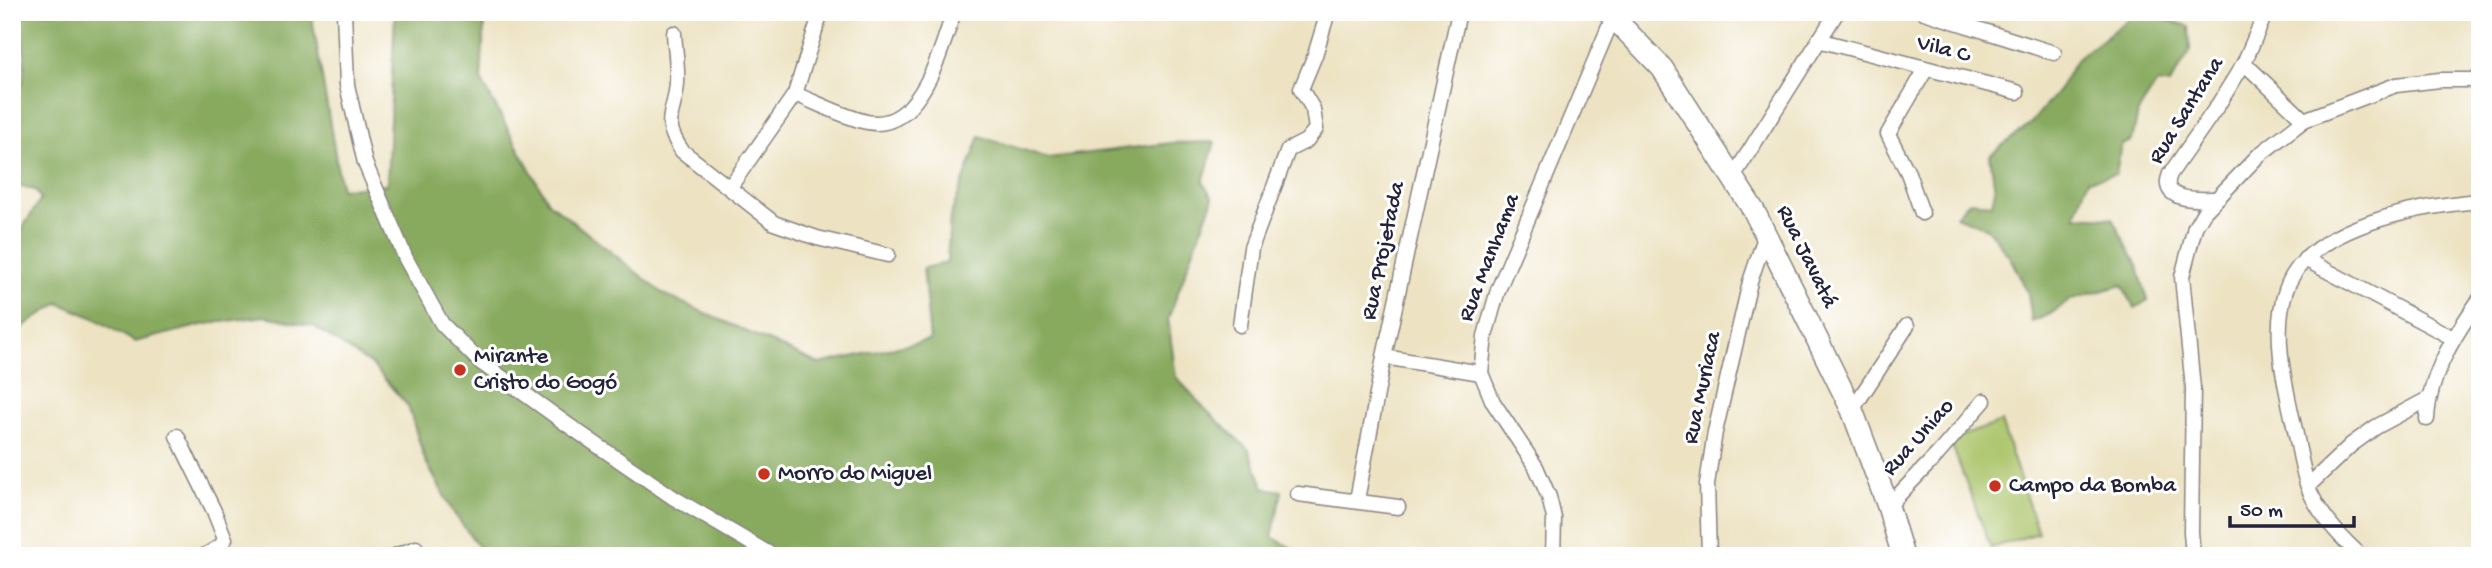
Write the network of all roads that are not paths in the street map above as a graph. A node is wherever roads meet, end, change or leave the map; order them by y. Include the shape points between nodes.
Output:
1 (344, 12) edge
2 (821, 12) edge
3 (954, 12) edge
4 (1328, 12) edge
5 (1458, 12) edge
6 (1837, 12) edge
7 (1924, 12) edge
8 (2266, 12) edge
9 (1613, 13) edge
10 (674, 33) dead end
11 (1818, 40) junction
12 (2054, 53) dead end
13 (2244, 64) junction
14 (1926, 69) junction
15 (2480, 80) edge
16 (2017, 92) dead end
17 (795, 94) junction
18 (2304, 120) junction
19 (1733, 177) junction
20 (730, 187) junction
21 (2215, 200) junction
22 (2480, 201) edge
23 (1922, 214) dead end
24 (1766, 234) junction
25 (888, 256) dead end
26 (2305, 259) junction
27 (2480, 299) edge
28 (1240, 325) dead end
29 (1907, 326) dead end
30 (2453, 338) junction
31 (1384, 357) junction
32 (1481, 373) junction
33 (2428, 399) junction
34 (1984, 401) dead end
35 (1852, 410) junction
36 (2427, 419) dead end
37 (177, 436) dead end
38 (2308, 486) junction
39 (1298, 494) dead end
40 (1357, 500) junction
41 (1888, 506) junction
42 (1398, 507) dead end
43 (416, 548) dead end
44 (204, 556) edge
45 (395, 556) edge
46 (773, 556) edge
47 (1552, 556) edge
48 (1709, 556) edge
49 (1903, 556) edge
50 (2193, 556) edge
51 (2361, 556) edge

1 - 46 street via 347,85 365,163 405,260 442,324 479,361 579,432 674,498
2 - 17 street
3 - 17 street via 930,78 917,99 886,123 866,122
4 - 28 street via 1301,89 1313,109 1316,129 1306,141 1288,150 1251,248
5 - 31 street, Rua Projetada
6 - 11 street
7 - 12 street
8 - 13 street, Rua Santana
9 - 19 street, Rua Javatá via 1662,68
9 - 32 street, Rua Manhama via 1499,290 1485,336
10 - 20 street via 677,84 669,120 673,137 696,163
11 - 14 street, Vila C
11 - 19 street
13 - 18 street
13 - 21 street, Rua Santana via 2170,174 2172,193
14 - 16 street, Vila C
14 - 23 street via 1888,134
15 - 18 street via 2396,85
17 - 20 street
18 - 21 street via 2259,155
19 - 24 street, Rua Javatá
20 - 25 street via 774,223
21 - 50 street via 2195,227 2182,277 2193,388
22 - 26 street via 2399,215 2351,230
24 - 35 street, Rua Javatá
24 - 48 street, Rua Muriaca via 1750,282 1715,432 1707,484
26 - 30 street
26 - 38 street via 2285,291 2279,330 2287,395
27 - 30 street
29 - 35 street
30 - 33 street
31 - 32 street
31 - 40 street, Rua Projetada
32 - 47 street, Rua Manhama via 1549,497 1554,518
33 - 36 street
33 - 38 street via 2351,445
34 - 41 street, Rua Uniao
35 - 41 street, Rua Javatá
37 - 44 street via 225,539
38 - 51 street via 2325,516
39 - 40 street
40 - 42 street
41 - 49 street, Rua Javatá
43 - 45 street

